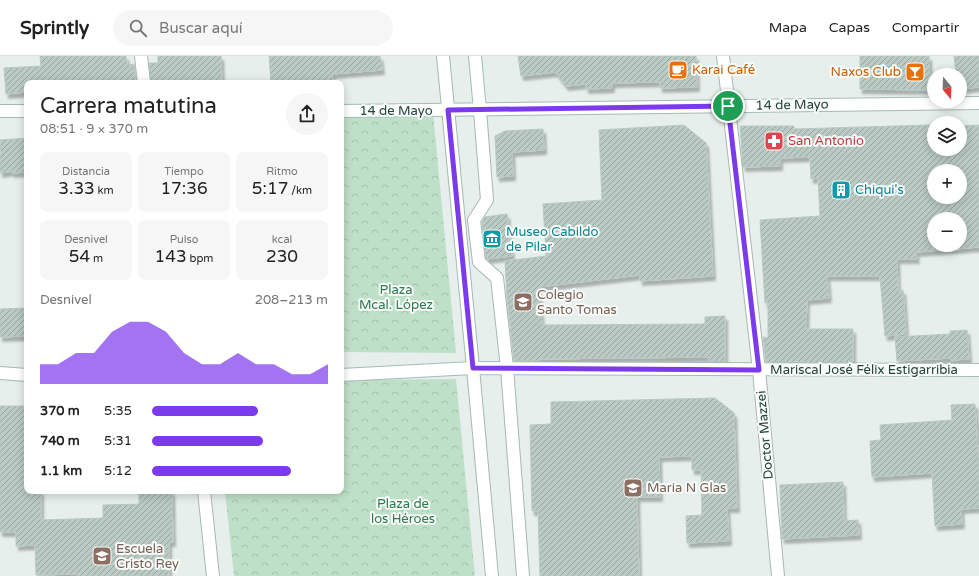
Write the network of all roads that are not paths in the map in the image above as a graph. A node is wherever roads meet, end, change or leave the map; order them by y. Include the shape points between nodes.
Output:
1 (141, 56) edge
2 (443, 56) edge
3 (474, 56) edge
4 (723, 56) edge
5 (144, 80) edge
6 (979, 103) edge
7 (728, 106) junction
8 (448, 110) junction
9 (480, 110) junction
10 (0, 111) edge
11 (24, 111) edge
12 (344, 111) edge
13 (473, 368) junction
14 (507, 368) junction
15 (759, 370) junction
16 (979, 370) edge
17 (0, 373) edge
18 (24, 375) edge
19 (344, 375) edge
20 (204, 494) edge
21 (213, 576) edge
22 (492, 576) edge
23 (523, 576) edge
24 (778, 576) edge

1 - 5 main road
2 - 8 main road
3 - 9 main road
4 - 7 main road, Doctor Mazzei
6 - 7 main road, 14 de Mayo
7 - 9 main road, 14 de Mayo
7 - 15 main road, Doctor Mazzei
8 - 9 main road, 14 de Mayo
8 - 12 main road, 14 de Mayo
8 - 13 main road
9 - 14 main road via 487,200 474,220 479,262 497,278
10 - 11 main road
13 - 14 main road, Mariscal José Félix Estigarribia
13 - 19 main road, Mariscal José Félix Estigarribia
13 - 22 main road
14 - 15 main road, Mariscal José Félix Estigarribia
14 - 23 main road
15 - 16 main road, Mariscal José Félix Estigarribia
15 - 24 main road, Doctor Mazzei
17 - 18 main road
20 - 21 main road

